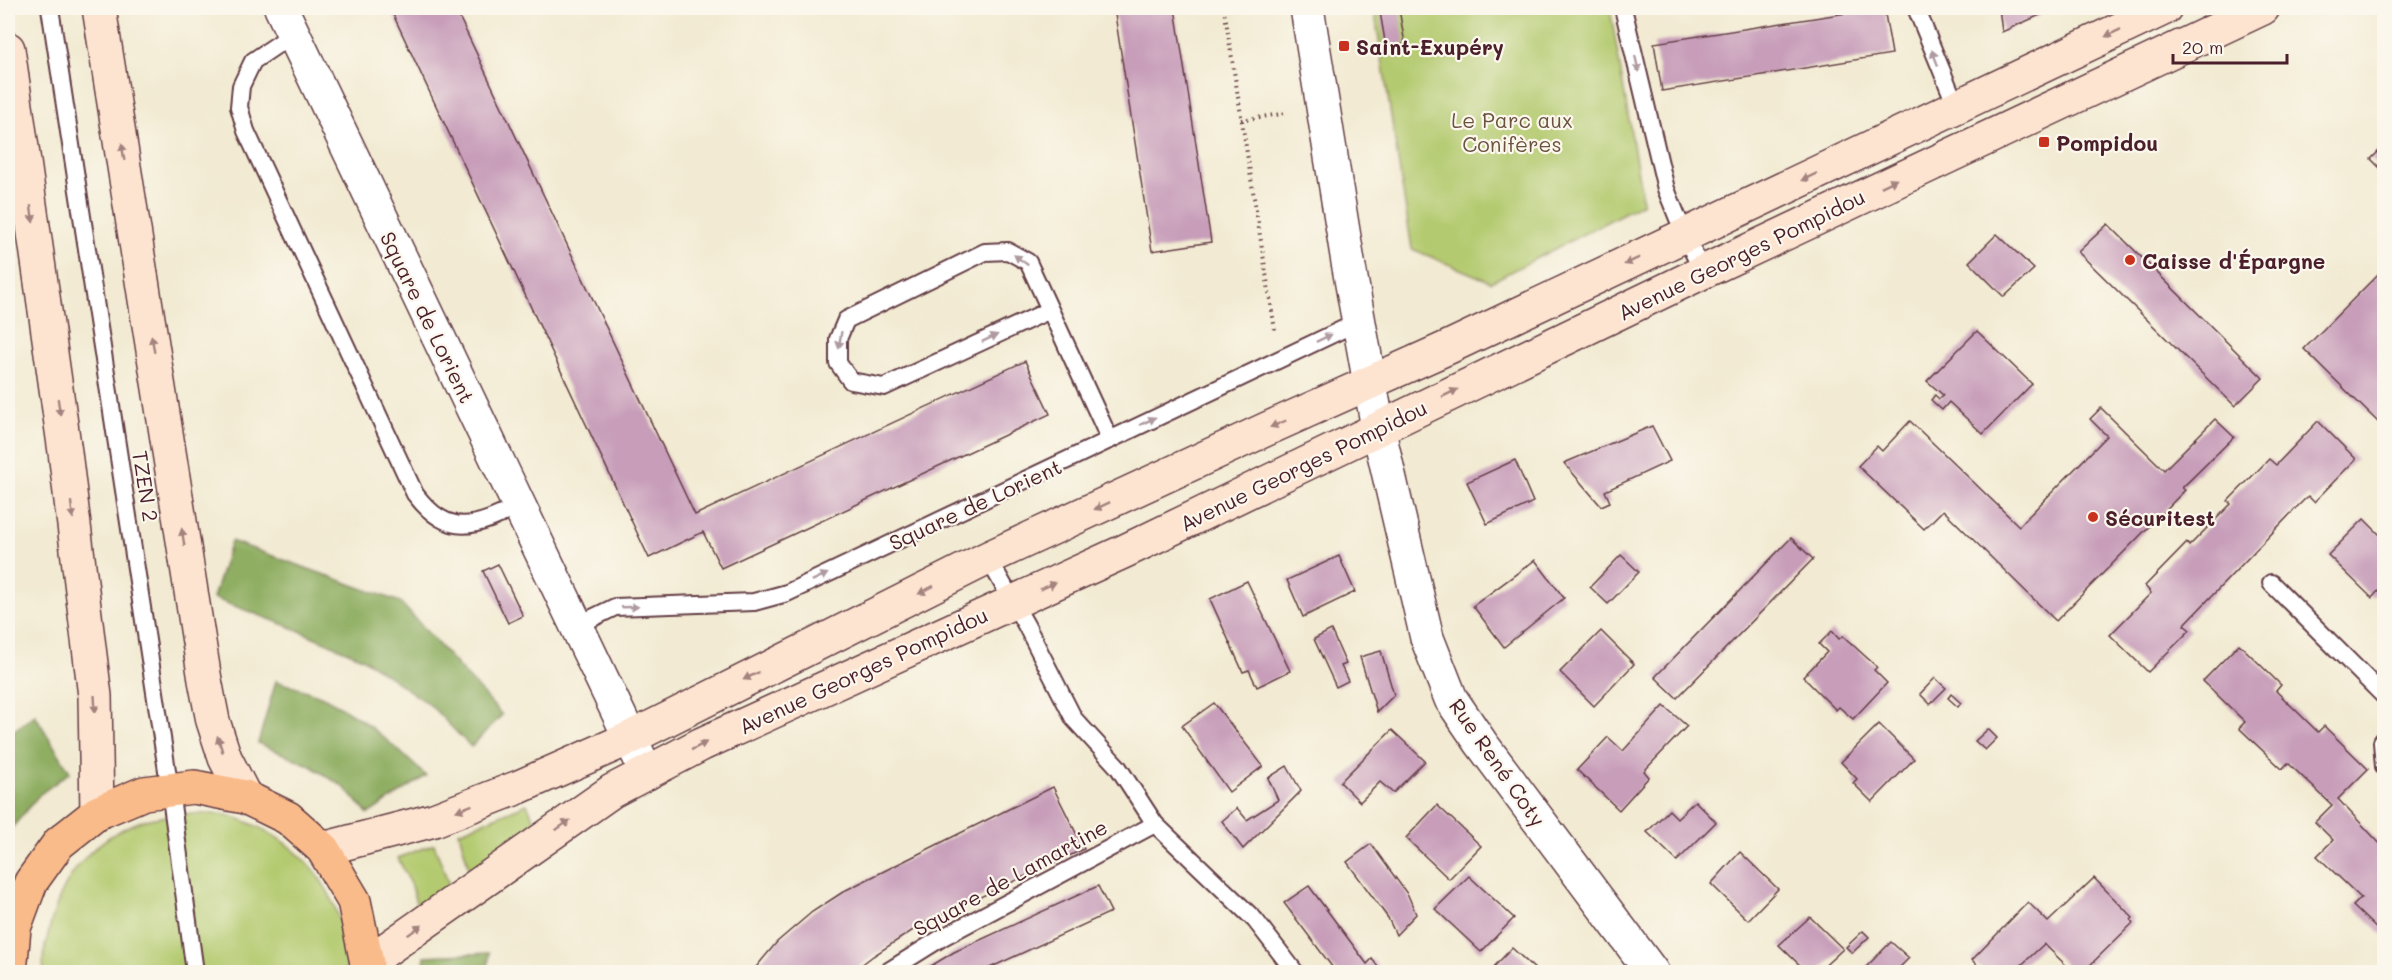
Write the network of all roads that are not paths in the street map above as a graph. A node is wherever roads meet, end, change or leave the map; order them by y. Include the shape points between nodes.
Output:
1 (50, 8) edge
2 (99, 8) edge
3 (1307, 8) edge
4 (1623, 8) edge
5 (1916, 8) edge
6 (2165, 8) edge
7 (2254, 10) edge
8 (287, 21) edge
9 (8, 49) edge
10 (1957, 108) junction
11 (1685, 236) junction
12 (1703, 272) junction
13 (1050, 310) junction
14 (1358, 322) junction
15 (1371, 384) junction
16 (1378, 428) junction
17 (1110, 440) junction
18 (519, 506) junction
19 (1125, 551) junction
20 (988, 558) junction
21 (2271, 583) dead end
22 (1011, 602) junction
23 (576, 626) junction
24 (2385, 696) edge
25 (630, 738) junction
26 (2385, 739) edge
27 (2385, 767) edge
28 (647, 773) junction
29 (170, 790) junction
30 (245, 797) junction
31 (97, 813) junction
32 (1155, 824) junction
33 (323, 849) junction
34 (367, 968) edge
35 (10, 972) edge
36 (195, 972) edge
37 (887, 972) edge
38 (1295, 972) edge
39 (1652, 972) edge

1 - 29 lane, TZEN 2
30 -> 2 main road via 225,758 205,680
3 - 14 street, Rue René Coty
4 -> 11 lane via 1666,189
10 -> 5 lane
6 -> 10 main road, Avenue Georges Pompidou
12 -> 7 main road, Avenue Georges Pompidou
8 - 18 street, Square de Lorient
8 - 18 lane via 253,61 241,86 239,107 246,131 415,494 428,512 452,524 481,524
9 -> 31 main road via 95,696
10 -> 11 main road, Avenue Georges Pompidou
11 - 12 lane
11 -> 15 main road, Avenue Georges Pompidou
16 -> 12 main road, Avenue Georges Pompidou
13 -> 13 lane via 1028,262 1008,251 985,252 846,320 838,339 838,363 851,381 884,387
13 - 17 lane
14 - 15 street, Rue René Coty
17 -> 14 lane, Square de Lorient
15 - 16 street, Rue René Coty
15 - 19 main road via 1282,456 1142,521
15 -> 20 main road, Avenue Georges Pompidou
16 - 19 main road, Avenue Georges Pompidou
16 - 39 street, Rue René Coty via 1427,638 1451,699
23 -> 17 lane, Square de Lorient via 615,607 754,602 787,593
18 - 23 street, Square de Lorient
22 -> 19 main road, Avenue Georges Pompidou
20 - 22 lane
20 -> 25 main road, Avenue Georges Pompidou
21 - 24 lane
28 -> 22 main road, Avenue Georges Pompidou
22 - 32 lane via 1074,719 1118,766
23 - 25 street, Square de Lorient
25 - 28 street, Square de Lorient
25 -> 33 main road, Avenue Georges Pompidou via 434,820
26 - 27 lane
34 -> 28 main road, Avenue Georges Pompidou via 612,791
29 - 30 main road via 194,787
29 - 31 main road via 144,793
29 - 36 lane, TZEN 2
30 - 33 main road via 288,818
31 - 35 main road via 59,843 31,882 14,928
32 - 37 lane, Square de Lamartine via 943,937
32 - 38 lane via 1255,920
33 - 34 main road via 354,901

